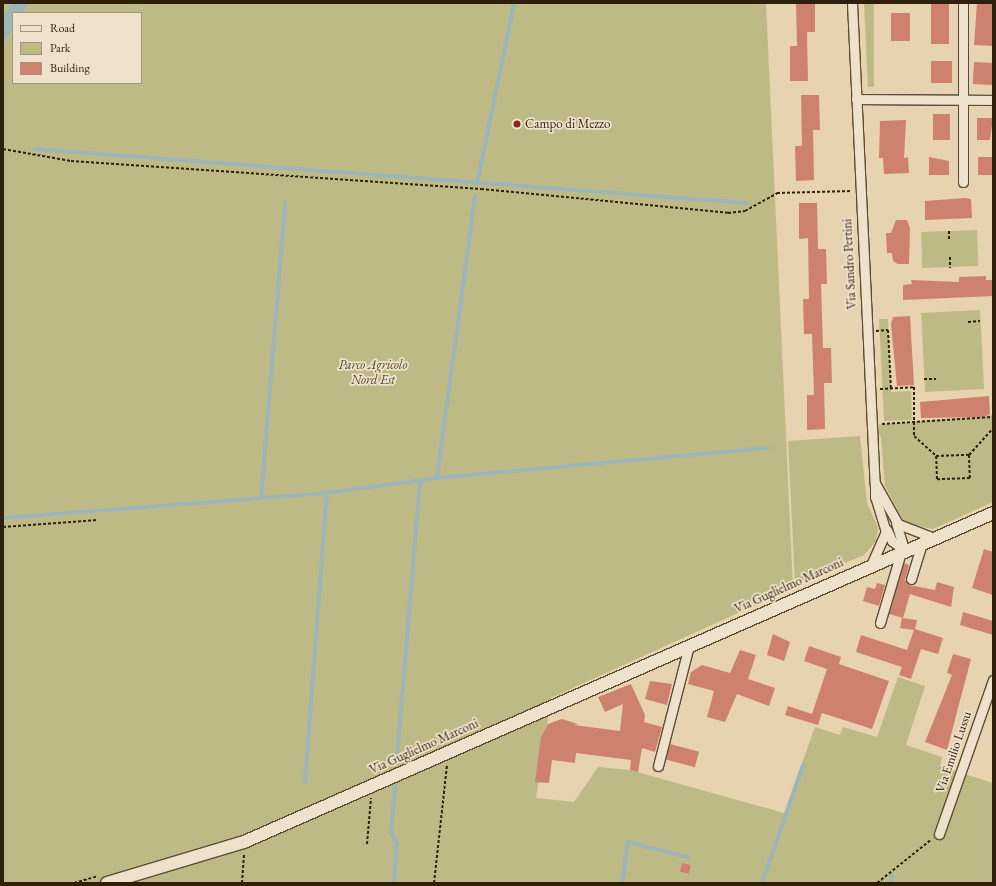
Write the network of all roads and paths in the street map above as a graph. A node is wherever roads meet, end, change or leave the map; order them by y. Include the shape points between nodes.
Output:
1 (852, 3) edge
2 (963, 3) edge
3 (856, 99) junction
4 (963, 100) junction
5 (993, 100) edge
6 (3, 149) edge
7 (963, 182) dead end
8 (859, 190) junction
9 (949, 231) dead end
10 (949, 241) dead end
11 (950, 257) dead end
12 (950, 268) dead end
13 (980, 321) dead end
14 (968, 322) dead end
15 (868, 332) junction
16 (924, 379) dead end
17 (936, 379) dead end
18 (891, 389) junction
19 (870, 390) junction
20 (993, 417) edge
21 (914, 422) junction
22 (993, 428) edge
23 (872, 435) junction
24 (970, 455) junction
25 (936, 456) junction
26 (875, 483) junction
27 (993, 513) edge
28 (893, 518) junction
29 (98, 520) dead end
30 (885, 524) junction
31 (3, 527) edge
32 (935, 538) junction
33 (922, 543) junction
34 (903, 551) junction
35 (871, 565) junction
36 (911, 579) dead end
37 (880, 623) dead end
38 (689, 645) junction
39 (993, 680) edge
40 (448, 751) junction
41 (658, 766) dead end
42 (373, 786) junction
43 (939, 834) joint
44 (244, 842) junction
45 (367, 844) dead end
46 (106, 883) edge
47 (242, 883) edge
48 (434, 883) edge
49 (877, 883) edge

1 - 3 street, Via Sandro Pertini
2 - 4 street
3 - 4 street
3 - 8 street, Via Sandro Pertini
4 - 5 street
4 - 7 street
6 - 8 path via 71,161 481,189 728,213 745,211 776,193
8 - 15 street, Via Sandro Pertini
9 - 10 path
11 - 12 path
13 - 14 path
15 - 18 path via 888,330
15 - 19 street, Via Sandro Pertini
16 - 17 path
18 - 19 path
18 - 21 path via 914,387
19 - 23 street, Via Sandro Pertini
20 - 21 path
21 - 23 path via 879,424 880,434
21 - 25 path via 914,436
22 - 24 path
23 - 26 street, Via Sandro Pertini
24 - 25 path
24 - 25 path via 970,478 944,479 937,479
26 - 28 street, Via Sandro Pertini
26 - 30 street via 875,497
27 - 32 street, Via Guglielmo Marconi
28 - 32 street, Via Sandro Pertini via 908,531
28 - 34 street, Via Sandro Pertini via 902,535
29 - 31 path
30 - 34 street via 890,539
30 - 35 street via 884,543
32 - 33 street, Via Guglielmo Marconi
33 - 34 street, Via Guglielmo Marconi
33 - 36 street
34 - 35 street, Via Guglielmo Marconi
34 - 37 street
35 - 38 street, Via Guglielmo Marconi
38 - 40 street, Via Guglielmo Marconi
38 - 41 street
39 - 43 street, Via Emilio Lussu
40 - 42 street, Via Guglielmo Marconi
40 - 48 path
42 - 44 street, Via Guglielmo Marconi
42 - 45 path
43 - 49 path via 903,858
44 - 46 street, Via Guglielmo Marconi
44 - 47 path

